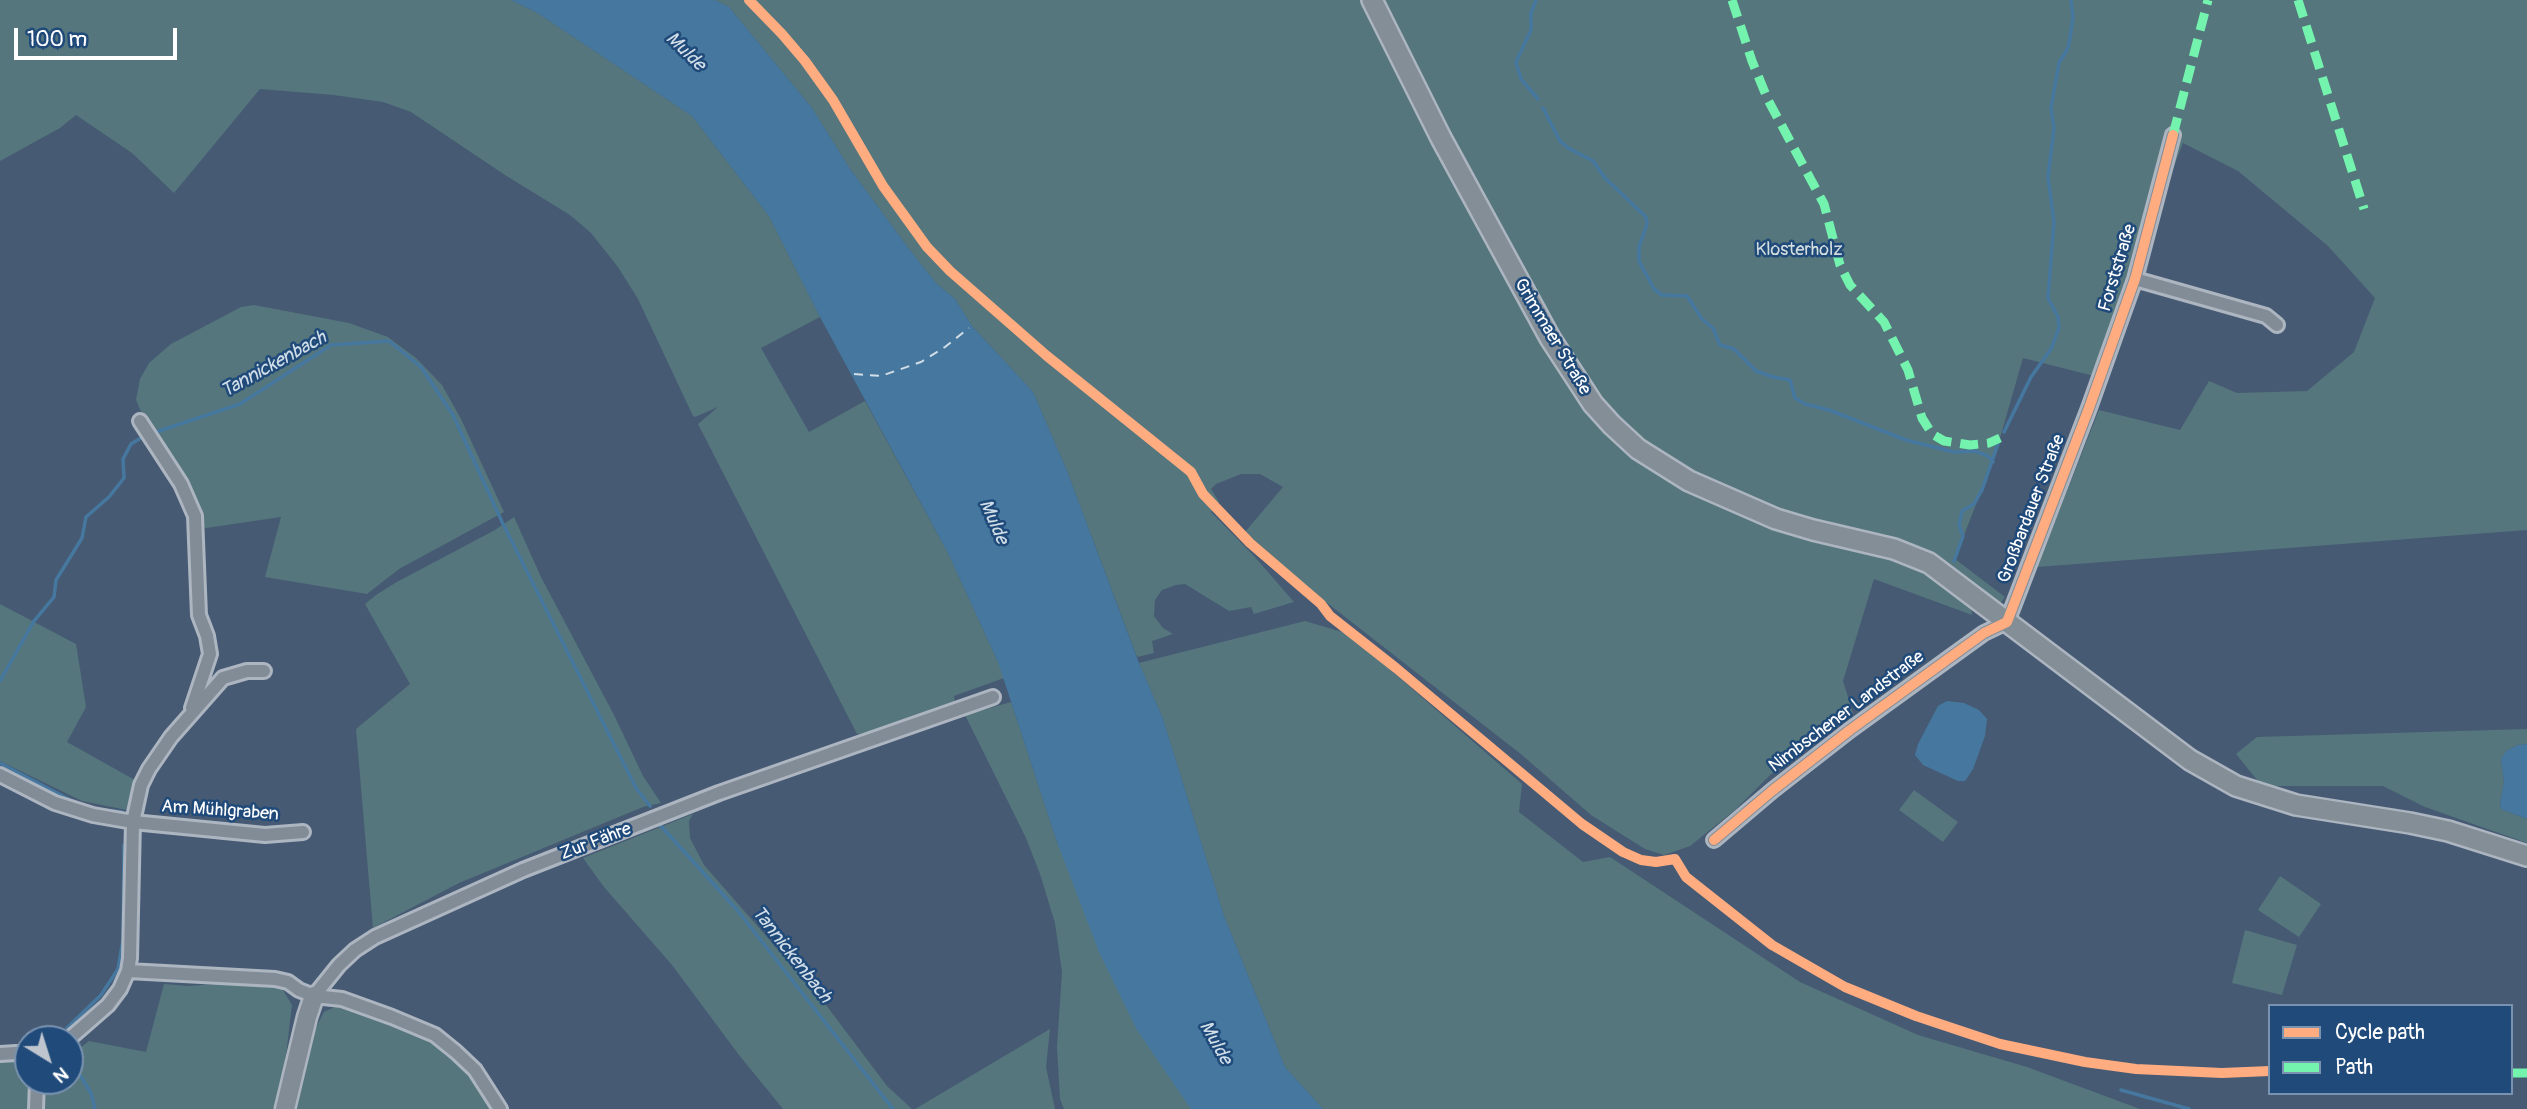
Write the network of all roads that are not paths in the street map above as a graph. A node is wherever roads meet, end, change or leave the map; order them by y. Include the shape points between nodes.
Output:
1 (1372, 0) edge
2 (2172, 135) dead end
3 (2135, 279) junction
4 (2277, 325) dead end
5 (2089, 408) joint
6 (145, 430) dead end
7 (2007, 622) junction
8 (208, 663) junction
9 (264, 671) dead end
10 (223, 678) junction
11 (993, 697) dead end
12 (189, 715) junction
13 (0, 775) edge
14 (133, 822) junction
15 (303, 832) dead end
16 (1714, 840) dead end
17 (2527, 856) edge
18 (128, 971) junction
19 (314, 996) junction
20 (84, 1026) edge
21 (285, 1109) edge
22 (500, 1109) edge

1 - 7 main road, Grimmaer Straße via 1550,338 1601,413 1638,449 1689,481 1776,519 1921,558
2 - 3 street, Forststraße
3 - 4 street via 2266,316
3 - 5 street, Forststraße
5 - 7 street, Großbardauer Straße
6 - 8 street via 181,484 195,516 199,615 207,636
7 - 16 street, Nimbschener Landstraße via 1959,650 1830,745
7 - 17 main road via 2190,760 2236,786 2296,805 2448,831
8 - 10 street
8 - 12 street
9 - 10 street
10 - 12 street
11 - 19 street, Zur Fähre via 719,793 523,870 375,937 339,965
12 - 14 street via 153,762 141,785
13 - 14 street, Am Mühlgraben via 55,803
14 - 15 street, Am Mühlgraben via 265,835
14 - 18 street
18 - 19 street via 275,979
18 - 20 street via 108,1005
19 - 21 street, Zur Fähre
19 - 22 street via 342,999 435,1035 475,1070

